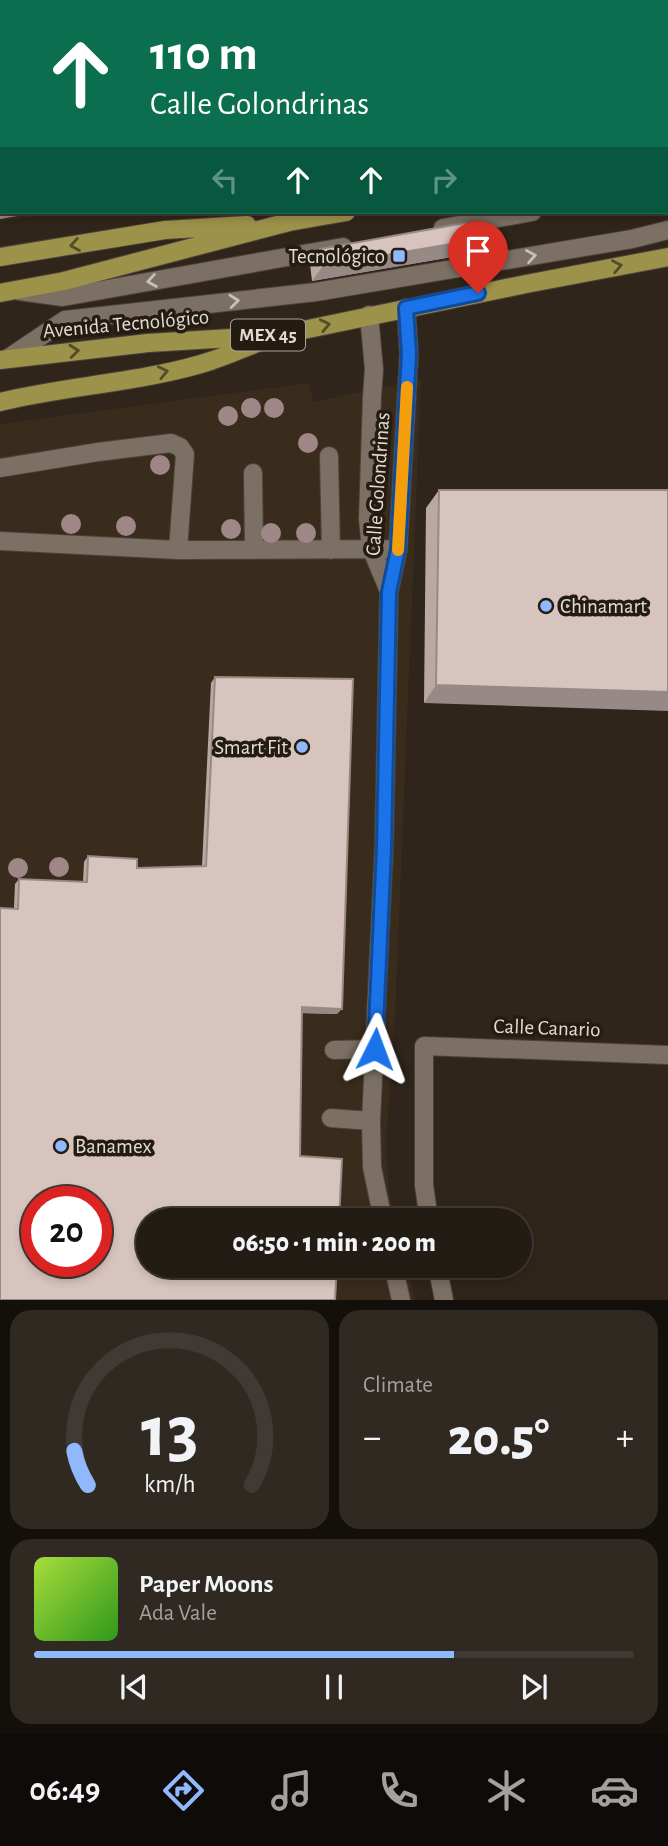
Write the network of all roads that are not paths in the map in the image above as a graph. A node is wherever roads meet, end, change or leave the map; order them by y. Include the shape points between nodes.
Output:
1 (335, 214) edge
2 (521, 214) edge
3 (289, 222) junction
4 (668, 230) edge
5 (429, 231) edge
6 (363, 243) edge
7 (0, 257) edge
8 (668, 257) edge
9 (7, 292) edge
10 (406, 308) junction
11 (369, 315) junction
12 (279, 335) junction
13 (3, 359) edge
14 (0, 402) edge
15 (329, 456) dead end
16 (0, 468) edge
17 (253, 474) dead end
18 (0, 541) edge
19 (254, 548) junction
20 (371, 548) junction
21 (398, 549) junction
22 (178, 550) junction
23 (331, 550) junction
24 (389, 592) junction
25 (375, 1049) junction
26 (334, 1050) dead end
27 (668, 1055) edge
28 (331, 1118) dead end
29 (371, 1121) junction
30 (381, 1208) edge
31 (427, 1208) edge
32 (396, 1278) edge
33 (440, 1278) edge
34 (401, 1300) edge
35 (444, 1300) edge

1 - 3 main road
2 - 5 street
3 -> 7 main road via 164,230
3 - 9 main road
13 -> 4 street via 65,320 316,292
6 -> 9 street via 63,297
10 -> 8 main road, Avenida Tecnológico / MEX 45
10 - 11 main road, Avenida Tecnológico / MEX 45
10 - 21 street, Calle Golondrinas via 409,354
12 -> 11 main road, Avenida Tecnológico / MEX 45
11 - 20 street, Calle Golondrinas via 374,369
13 -> 12 main road, Avenida Tecnológico / MEX 45
14 -> 12 main road via 202,364
15 - 23 street
16 - 22 street via 171,443 180,447 185,454
17 - 19 street
18 - 22 street
19 - 22 street
19 - 23 street
20 - 21 street
20 - 23 street
20 - 24 street, Calle Golondrinas
21 - 24 street, Calle Golondrinas
24 - 25 street
25 - 26 street
25 - 29 street
27 - 31 street, Calle Canario via 424,1046
28 - 29 street
29 - 30 street via 372,1167
32 - 34 street
33 - 35 street

